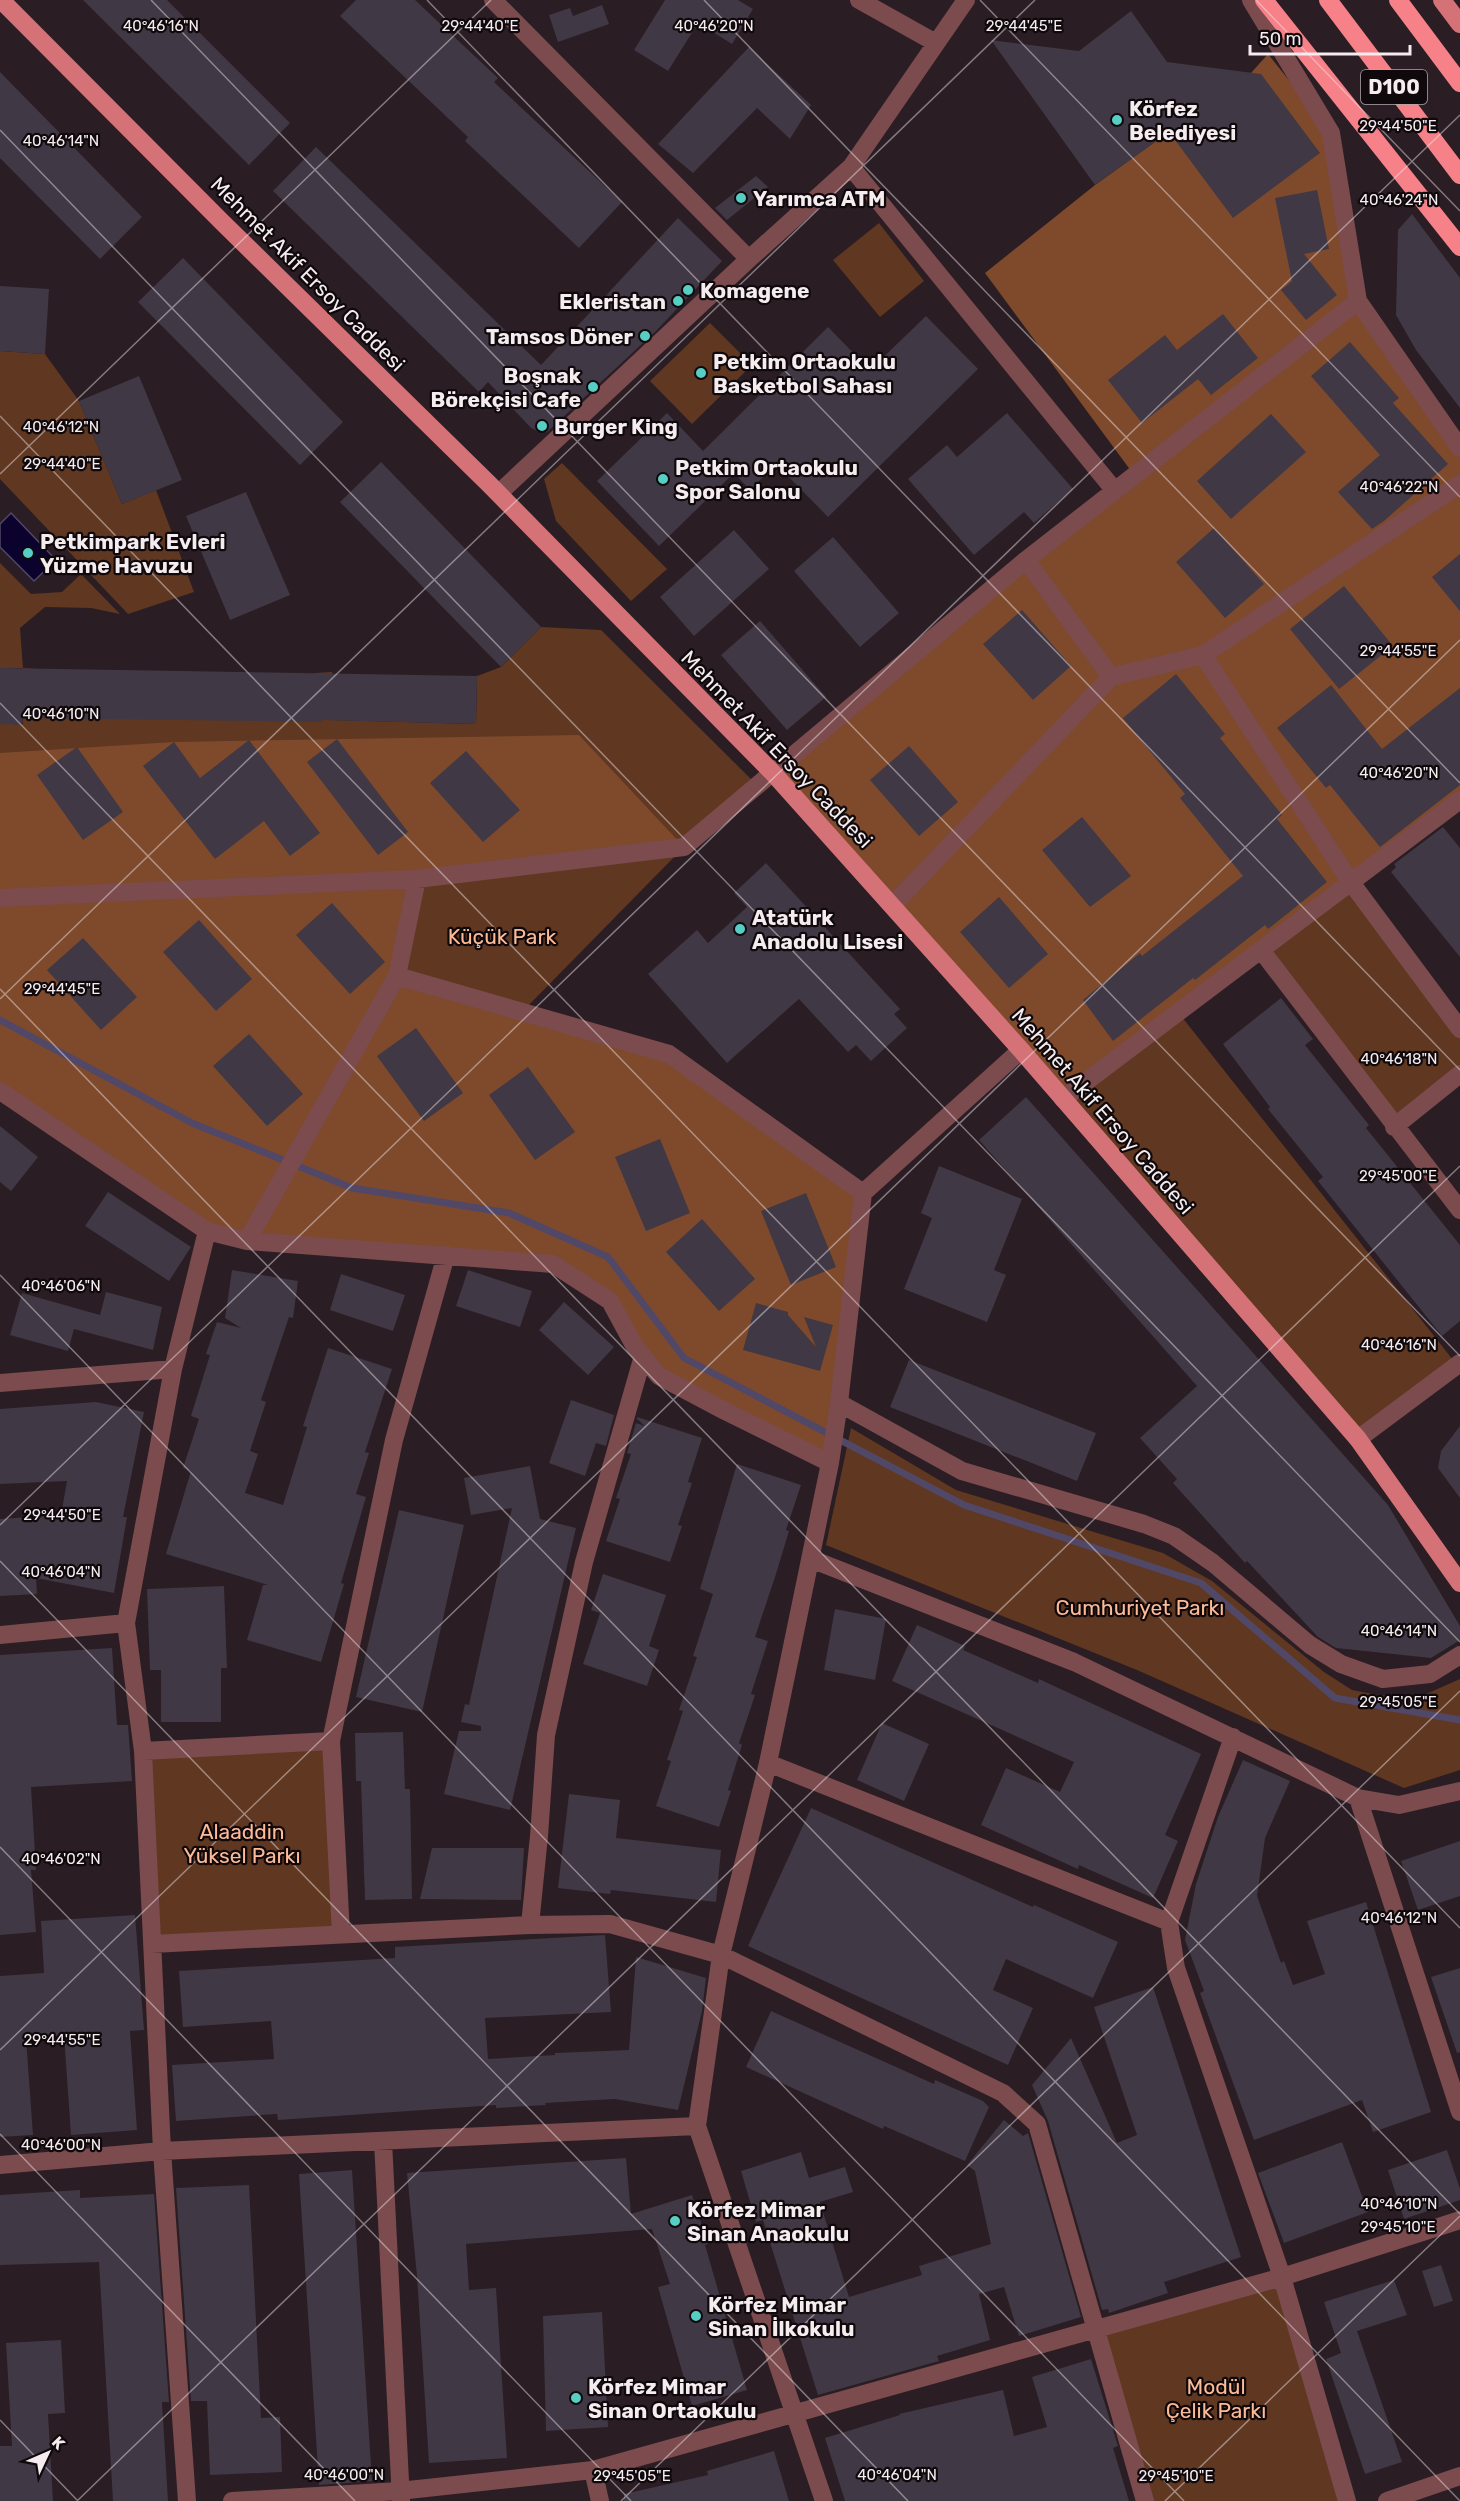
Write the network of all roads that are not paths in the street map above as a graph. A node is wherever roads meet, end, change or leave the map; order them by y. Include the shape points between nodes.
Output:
1 (1, 0) edge
2 (493, 0) edge
3 (860, 0) edge
4 (966, 0) edge
5 (1251, 0) edge
6 (1264, 0) edge
7 (1328, 0) edge
8 (1398, 0) edge
9 (1442, 0) edge
10 (1460, 24) edge
11 (936, 43) junction
12 (1460, 82) edge
13 (851, 167) junction
14 (1460, 175) edge
15 (1460, 247) edge
16 (749, 259) junction
17 (1358, 301) junction
18 (1460, 448) edge
19 (1460, 484) edge
20 (1115, 491) junction
21 (499, 493) junction
22 (1026, 560) junction
23 (1203, 655) junction
24 (1111, 677) junction
25 (773, 773) junction
26 (1460, 800) edge
27 (417, 879) junction
28 (1350, 881) junction
29 (0, 898) edge
30 (893, 905) junction
31 (1261, 950) junction
32 (397, 976) junction
33 (1460, 1029) edge
34 (1021, 1050) junction
35 (1460, 1074) edge
36 (0, 1092) edge
37 (1063, 1099) junction
38 (1394, 1127) junction
39 (862, 1193) junction
40 (1460, 1210) edge
41 (207, 1231) junction
42 (247, 1241) junction
43 (446, 1255) junction
44 (643, 1356) junction
45 (1460, 1363) edge
46 (173, 1369) junction
47 (0, 1383) edge
48 (839, 1403) junction
49 (1358, 1439) junction
50 (830, 1463) junction
51 (811, 1559) junction
52 (1460, 1583) edge
53 (126, 1623) junction
54 (0, 1635) edge
55 (1460, 1655) edge
56 (1233, 1737) junction
57 (331, 1741) junction
58 (143, 1751) junction
59 (768, 1763) junction
60 (1460, 1791) edge
61 (1358, 1798) junction
62 (1169, 1922) junction
63 (530, 1925) junction
64 (341, 1934) junction
65 (152, 1944) junction
66 (721, 1955) junction
67 (1460, 2112) edge
68 (697, 2126) junction
69 (383, 2141) junction
70 (162, 2151) junction
71 (0, 2164) edge
72 (1460, 2220) edge
73 (1282, 2277) junction
74 (1095, 2330) junction
75 (796, 2414) junction
76 (593, 2470) junction
77 (1460, 2476) edge
78 (400, 2496) edge
79 (187, 2501) edge
80 (232, 2501) edge
81 (600, 2501) edge
82 (824, 2501) edge
83 (1145, 2501) edge
84 (1347, 2501) edge
85 (1387, 2501) edge

1 - 21 main road, Mehmet Akif Ersoy Caddesi
2 - 16 street
3 - 11 street
4 - 11 street
5 - 17 street via 1331,133
6 - 15 highway
7 - 14 highway, D100
8 - 12 highway, D100
9 - 10 main road
11 - 13 street
13 - 16 street
13 - 20 street
16 - 21 street
17 - 18 street
17 - 20 street
19 - 23 street
20 - 22 street
21 - 25 main road, Mehmet Akif Ersoy Caddesi
22 - 24 street
22 - 25 street
23 - 24 street
23 - 28 street
24 - 30 street
25 - 27 street via 684,847
25 - 30 main road, Mehmet Akif Ersoy Caddesi
26 - 28 street
27 - 29 street
27 - 32 street
28 - 31 street
28 - 33 street
30 - 34 main road, Mehmet Akif Ersoy Caddesi
31 - 37 street
31 - 38 street
32 - 39 street via 669,1054
32 - 42 street
34 - 37 main road, Mehmet Akif Ersoy Caddesi
34 - 39 street
35 - 38 street
36 - 41 street
37 - 49 main road, Mehmet Akif Ersoy Caddesi
38 - 40 street
39 - 48 street
41 - 42 street
41 - 46 street
42 - 43 street
43 - 44 street via 553,1264 610,1301
43 - 57 street via 394,1440
44 - 50 street via 659,1376
44 - 63 street via 584,1562 546,1735
45 - 49 street
46 - 47 street
46 - 53 street
48 - 50 street
48 - 55 street via 962,1471 1174,1536 1213,1563 1310,1645 1341,1664 1383,1679 1430,1674
49 - 52 main road, Mehmet Akif Ersoy Caddesi
50 - 51 street
51 - 56 street via 1074,1662
51 - 59 street
53 - 54 street
53 - 58 street
56 - 61 street
56 - 62 street
57 - 58 street
57 - 64 street
58 - 65 street
59 - 62 street
59 - 66 street
60 - 61 street via 1398,1805
61 - 67 street
62 - 73 street via 1176,1968
63 - 64 street
63 - 66 street via 610,1924
64 - 65 street
65 - 70 street
66 - 68 street
66 - 74 street via 1003,2093 1037,2124
68 - 69 street
68 - 75 street
69 - 70 street
69 - 78 street
70 - 71 street
70 - 79 street
72 - 73 street
73 - 74 street
73 - 84 street
74 - 75 street
74 - 83 street
75 - 76 street
75 - 82 street
76 - 78 street
76 - 81 street
77 - 85 street
78 - 80 street

